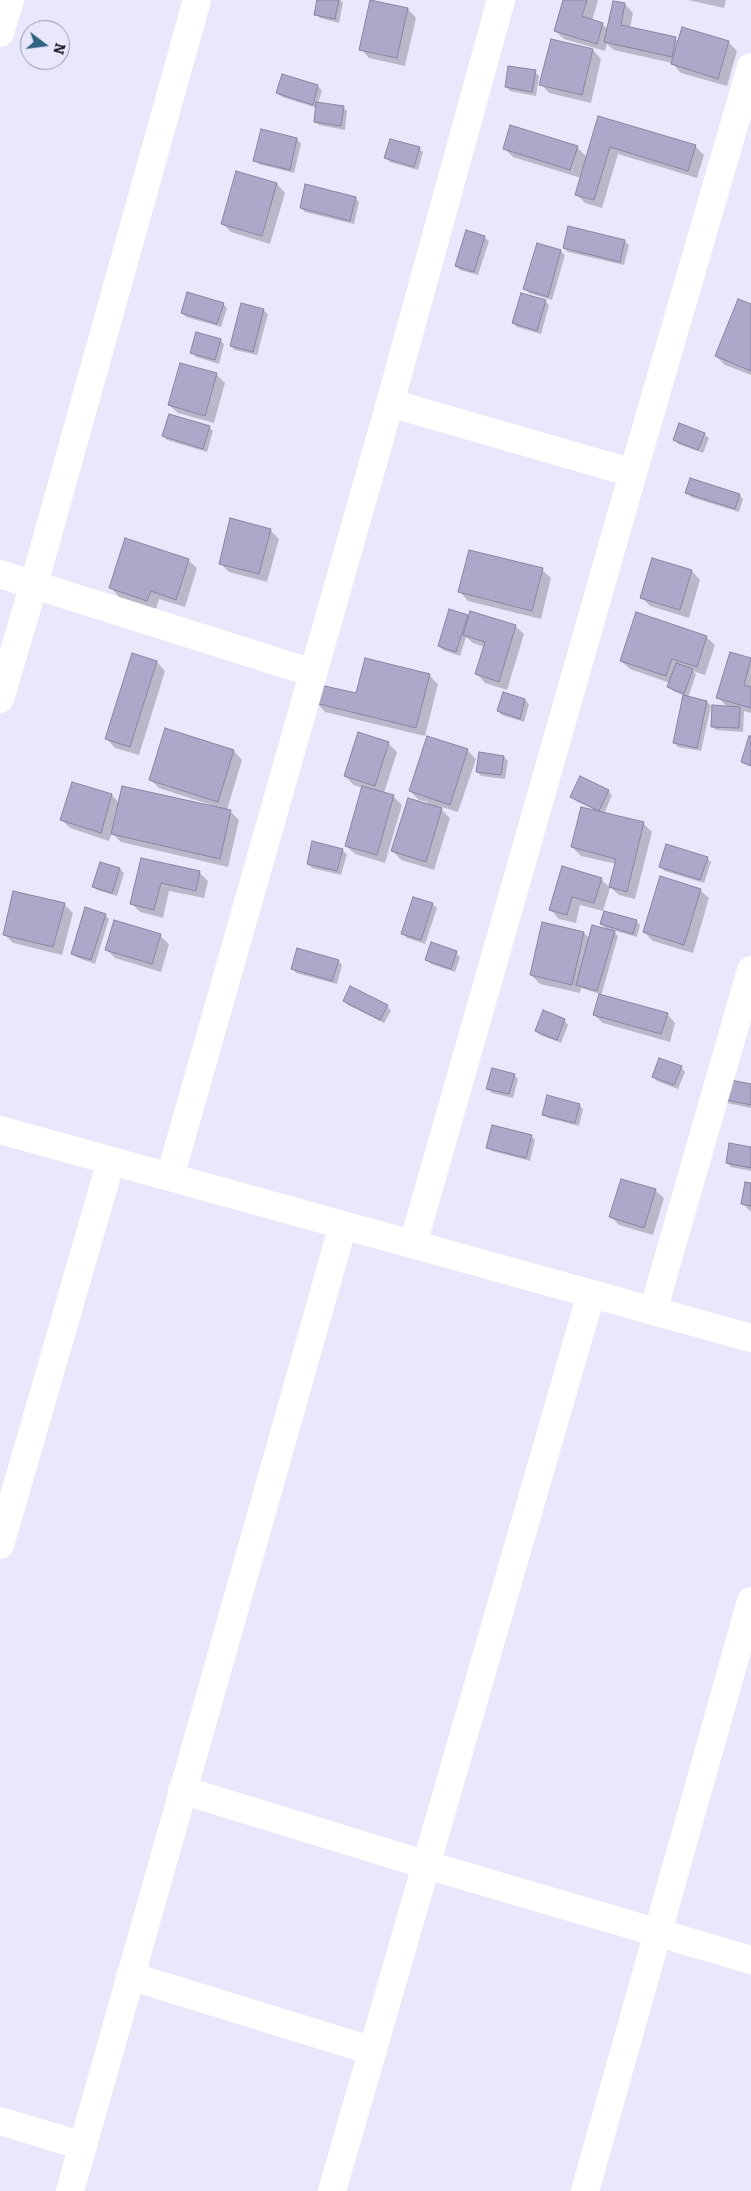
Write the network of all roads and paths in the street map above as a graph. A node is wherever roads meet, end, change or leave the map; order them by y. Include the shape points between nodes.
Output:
1 (10, 0) edge
2 (197, 0) edge
3 (501, 0) edge
4 (0, 33) edge
5 (751, 69) edge
6 (390, 403) junction
7 (632, 473) junction
8 (0, 574) edge
9 (34, 584) junction
10 (313, 673) junction
11 (0, 699) edge
12 (751, 970) edge
13 (0, 1130) edge
14 (111, 1161) junction
15 (170, 1177) junction
16 (343, 1225) junction
17 (413, 1244) junction
18 (591, 1294) junction
19 (653, 1311) junction
20 (751, 1338) edge
21 (0, 1545) edge
22 (751, 1601) edge
23 (182, 1790) junction
24 (427, 1866) junction
25 (659, 1932) junction
26 (751, 1960) edge
27 (130, 1976) junction
28 (374, 2051) junction
29 (0, 2121) edge
30 (83, 2146) junction
31 (70, 2191) edge
32 (332, 2191) edge
33 (585, 2191) edge

1 - 4 street
2 - 9 street
3 - 6 street
5 - 7 street
6 - 7 street
6 - 10 street
7 - 17 street
8 - 9 street
9 - 10 street
9 - 11 street
10 - 15 street
12 - 19 street
13 - 14 street
14 - 15 street
14 - 21 street
15 - 16 street
16 - 17 street
16 - 23 street
17 - 18 street
18 - 19 street
18 - 24 street
19 - 20 street
22 - 25 street
23 - 24 street
23 - 27 street
24 - 25 street
24 - 28 street
25 - 26 street
25 - 33 street
27 - 28 street
27 - 30 street
28 - 32 street
29 - 30 street
30 - 31 street

